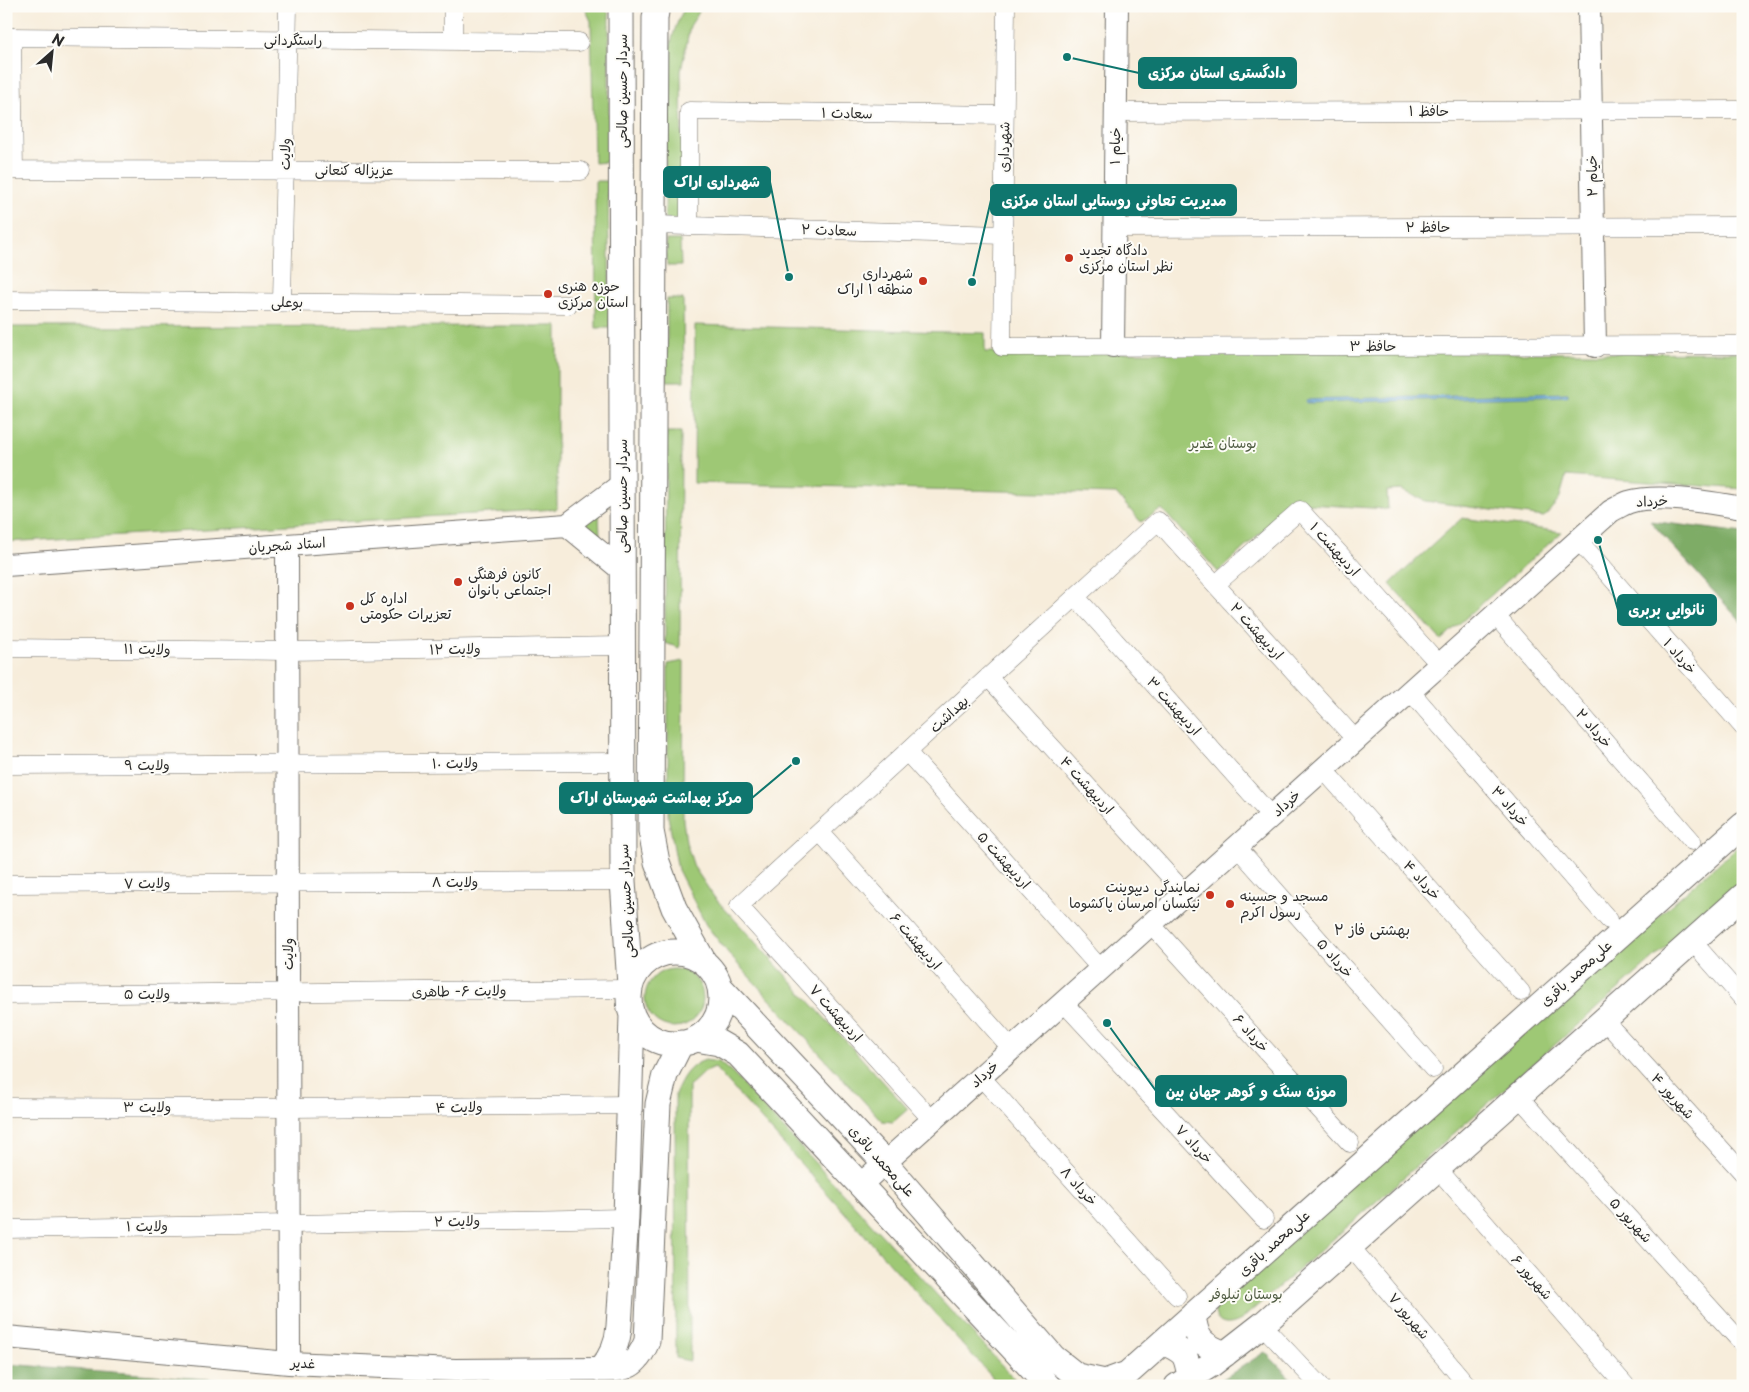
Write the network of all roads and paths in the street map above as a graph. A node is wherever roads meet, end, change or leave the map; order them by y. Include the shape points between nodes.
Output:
1 (288, 6) edge
2 (452, 6) edge
3 (621, 6) edge
4 (658, 6) edge
5 (1006, 6) edge
6 (1117, 6) edge
7 (1589, 6) edge
8 (622, 32) junction
9 (655, 36) junction
10 (9, 37) edge
11 (287, 40) junction
12 (453, 41) junction
13 (579, 42) dead end
14 (1591, 110) junction
15 (1743, 110) edge
16 (1116, 112) junction
17 (1005, 115) junction
18 (10, 170) edge
19 (285, 170) junction
20 (581, 171) dead end
21 (654, 225) junction
22 (689, 226) junction
23 (1743, 226) edge
24 (1593, 227) junction
25 (1114, 228) junction
26 (1004, 235) junction
27 (6, 300) edge
28 (282, 302) junction
29 (568, 305) dead end
30 (1743, 345) edge
31 (1113, 346) junction
32 (1595, 346) junction
33 (1002, 347) joint
34 (622, 484) junction
35 (1743, 508) edge
36 (1158, 521) joint
37 (567, 525) junction
38 (1578, 540) junction
39 (286, 545) junction
40 (6, 565) edge
41 (622, 571) junction
42 (1223, 578) dead end
43 (1076, 597) junction
44 (1495, 615) junction
45 (623, 646) junction
46 (6, 648) edge
47 (287, 651) junction
48 (1440, 665) junction
49 (988, 677) junction
50 (1410, 691) junction
51 (1743, 727) edge
52 (1356, 740) junction
53 (907, 752) junction
54 (623, 762) junction
55 (6, 765) edge
56 (287, 765) junction
57 (1323, 769) junction
58 (1271, 816) junction
59 (1743, 825) edge
60 (820, 832) junction
61 (1692, 841) dead end
62 (1237, 847) junction
63 (623, 881) junction
64 (288, 882) junction
65 (6, 884) edge
66 (1185, 893) junction
67 (1743, 896) edge
68 (739, 906) joint
69 (1609, 920) dead end
70 (1151, 924) junction
71 (1692, 941) junction
72 (704, 962) junction
73 (1101, 969) junction
74 (630, 987) junction
75 (720, 987) junction
76 (1521, 992) dead end
77 (288, 994) junction
78 (6, 995) edge
79 (1743, 999) edge
80 (1063, 1002) junction
81 (632, 1015) junction
82 (1604, 1020) junction
83 (689, 1041) junction
84 (1012, 1049) junction
85 (1433, 1069) dead end
86 (981, 1077) junction
87 (1518, 1096) junction
88 (630, 1105) junction
89 (6, 1107) edge
90 (288, 1108) junction
91 (932, 1120) junction
92 (1350, 1143) dead end
93 (884, 1163) junction
94 (1437, 1168) junction
95 (1743, 1173) edge
96 (860, 1185) junction
97 (626, 1218) junction
98 (1264, 1219) dead end
99 (288, 1224) junction
100 (6, 1229) edge
101 (1350, 1246) junction
102 (1176, 1296) dead end
103 (1194, 1315) junction
104 (1262, 1325) junction
105 (6, 1337) edge
106 (1163, 1342) junction
107 (1743, 1344) edge
108 (1225, 1354) junction
109 (289, 1363) junction
110 (601, 1369) junction
111 (1183, 1382) edge
112 (1048, 1386) edge
113 (1320, 1386) edge
114 (1468, 1386) edge
115 (1626, 1386) edge

1 - 11 street, ولایت
2 - 12 street
3 - 8 main road, سردار حسین صالحی
4 - 9 main road
5 - 17 street, شهرداری
6 - 16 street, خیام ۱
7 - 14 street, خیام ۲
8 - 9 main road via 629,25 638,23 648,26
8 - 34 main road, سردار حسین صالحی
9 - 21 main road
10 - 11 street, راستگردانی
10 - 18 street
11 - 12 street, راستگردانی
11 - 19 street, ولایت
12 - 13 street, راستگردانی
14 - 15 street, حافظ ۱
14 - 16 street, حافظ ۱
14 - 24 street, خیام ۲
16 - 25 street, خیام ۱
17 - 22 street, سعادت ۱ via 689,111
17 - 26 street, شهرداری
18 - 19 street, عزیزاله کنعانی
19 - 20 street, عزیزاله کنعانی
19 - 28 street, ولایت
21 - 22 street, سعادت ۲
21 - 72 main road via 650,831 657,862 674,908
22 - 26 street, سعادت ۲
23 - 24 street, حافظ ۲
24 - 25 street, حافظ ۲
24 - 32 street, خیام ۲
25 - 31 street, خیام ۱
26 - 33 street, شهرداری
27 - 28 street, بوعلی
28 - 29 street, بوعلی
30 - 32 street, حافظ ۳
31 - 32 street, حافظ ۳
31 - 33 street, حافظ ۳
34 - 37 street
34 - 41 main road, سردار حسین صالحی
35 - 38 street, خرداد via 1696,501 1646,499 1628,502 1611,511
36 - 43 street, بهداشت
36 - 52 street, اردیبهشت ۲
37 - 39 street, استاد شجریان
37 - 41 street
38 - 44 street, خرداد
38 - 51 street, خرداد ۱
39 - 40 street, استاد شجریان
39 - 47 street, ولایت
41 - 45 main road, سردار حسین صالحی
42 - 48 street, اردیبهشت ۱ via 1300,510
43 - 49 street, بهداشت
43 - 58 street, اردیبهشت ۳
44 - 48 street, خرداد
44 - 61 street, خرداد ۲
45 - 47 street, ولایت ۱۲
45 - 54 main road, سردار حسین صالحی
46 - 47 street, ولایت ۱۱
47 - 56 street, ولایت
48 - 50 street, خرداد
49 - 53 street, بهداشت
49 - 66 street, اردیبهشت ۴
50 - 52 street, خرداد
50 - 69 street, خرداد ۳
52 - 57 street, خرداد
53 - 60 street, بهداشت
53 - 73 street, اردیبهشت ۵
54 - 56 street, ولایت ۱۰
54 - 63 main road, سردار حسین صالحی
55 - 56 street, ولایت ۹
56 - 64 street, ولایت
57 - 58 street, خرداد
57 - 76 street, خرداد ۴
58 - 62 street, خرداد
59 - 103 main road, علی‌محمد باقری
60 - 68 street, بهداشت
60 - 84 street, اردیبهشت ۶
62 - 66 street, خرداد
62 - 85 street, خرداد ۵
63 - 64 street, ولایت ۸
63 - 74 main road, سردار حسین صالحی
64 - 65 street, ولایت ۷
64 - 77 street, ولایت
66 - 70 street, خرداد
67 - 71 main road
68 - 91 street, اردیبهشت ۷
70 - 73 street, خرداد
70 - 92 street, خرداد ۶
71 - 79 street
71 - 82 main road
72 - 74 main road via 676,952 661,954 637,971
72 - 75 main road
73 - 80 street, خرداد
74 - 77 street, ولایت ۶- طاهری
74 - 81 main road
75 - 83 main road via 717,1017 708,1030
75 - 93 main road, علی‌محمد باقری
77 - 78 street, ولایت ۵
77 - 90 street, ولایت
80 - 84 street, خرداد
80 - 98 street, خرداد ۷
81 - 83 main road via 638,1026 657,1040 669,1043
81 - 88 main road
82 - 87 main road
82 - 95 street, شهریور ۴
83 - 96 main road via 719,1043 738,1054
83 - 110 main road via 665,1075 658,1104 646,1341 633,1363 615,1369
84 - 86 street, خرداد
86 - 91 street, خرداد
86 - 102 street, خرداد ۸
87 - 94 main road
87 - 107 street, شهریور ۵
88 - 90 street, ولایت ۴
88 - 97 main road
89 - 90 street, ولایت ۳
90 - 99 street, ولایت
91 - 93 street, خرداد
93 - 96 street, خرداد
93 - 106 main road, علی‌محمد باقری via 1053,1357 1078,1376 1105,1382 1127,1374
94 - 101 main road
94 - 115 street, شهریور ۶
96 - 112 main road
97 - 99 street, ولایت ۲
97 - 110 main road via 618,1336 612,1355
99 - 100 street, ولایت ۱
99 - 109 street, ولایت
101 - 104 main road
101 - 114 street, شهریور ۷
103 - 106 main road, علی‌محمد باقری
103 - 108 main road via 1198,1338 1209,1348
104 - 108 main road
104 - 113 street
105 - 109 street, غدیر
106 - 111 main road via 1183,1353 1188,1362
108 - 111 main road
109 - 110 street, غدیر via 455,1370

